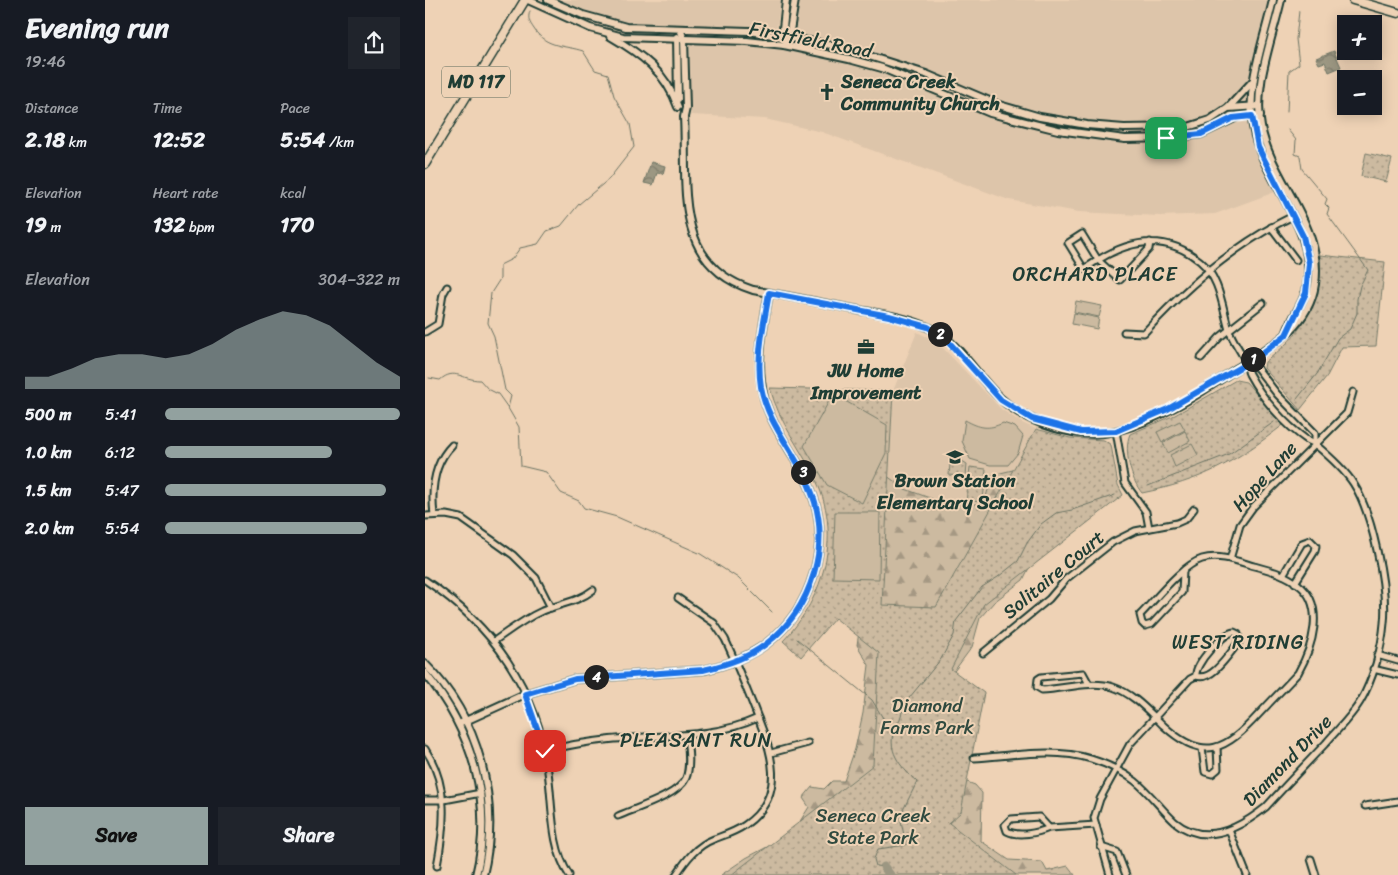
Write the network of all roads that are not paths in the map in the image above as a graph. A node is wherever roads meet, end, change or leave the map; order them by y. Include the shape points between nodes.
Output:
1 (527, 0) edge
2 (548, 0) edge
3 (786, 0) edge
4 (795, 0) edge
5 (1273, 0) edge
6 (1281, 0) edge
7 (1353, 0) edge
8 (1398, 13) edge
9 (680, 29) junction
10 (605, 33) junction
11 (780, 35) junction
12 (789, 37) junction
13 (676, 39) junction
14 (684, 39) junction
15 (784, 45) junction
16 (1254, 80) junction
17 (1251, 106) junction
18 (1259, 106) junction
19 (678, 108) junction
20 (1228, 108) junction
21 (1260, 115) junction
22 (1252, 116) junction
23 (683, 117) junction
24 (425, 164) edge
25 (1293, 216) junction
26 (1271, 226) junction
27 (1150, 242) junction
28 (1098, 260) junction
29 (1296, 260) dead end
30 (1209, 271) junction
31 (447, 287) dead end
32 (769, 293) junction
33 (1263, 303) dead end
34 (1229, 331) junction
35 (425, 332) edge
36 (1124, 332) dead end
37 (1286, 335) junction
38 (1201, 358) dead end
39 (1246, 363) junction
40 (1353, 392) dead end
41 (1116, 431) junction
42 (1315, 443) junction
43 (452, 445) dead end
44 (1194, 509) dead end
45 (434, 515) junction
46 (425, 516) edge
47 (1149, 528) junction
48 (1230, 559) junction
49 (1183, 571) junction
50 (1283, 575) junction
51 (425, 580) edge
52 (1295, 583) junction
53 (593, 590) dead end
54 (678, 598) dead end
55 (551, 608) junction
56 (494, 641) junction
57 (983, 653) dead end
58 (1377, 654) junction
59 (736, 661) junction
60 (1398, 661) edge
61 (425, 664) edge
62 (1373, 669) junction
63 (425, 673) edge
64 (1398, 675) edge
65 (1196, 676) junction
66 (1089, 684) junction
67 (525, 694) junction
68 (1154, 716) junction
69 (758, 718) junction
70 (463, 723) junction
71 (687, 735) junction
72 (808, 743) dead end
73 (1217, 747) junction
74 (1202, 748) junction
75 (425, 749) edge
76 (545, 751) junction
77 (771, 752) junction
78 (974, 758) dead end
79 (1116, 768) junction
80 (481, 793) junction
81 (425, 800) edge
82 (444, 800) junction
83 (1398, 801) edge
84 (1365, 806) dead end
85 (618, 816) dead end
86 (1095, 825) junction
87 (1049, 828) junction
88 (1229, 830) junction
89 (1101, 847) junction
90 (1311, 859) dead end
91 (437, 866) dead end
92 (477, 875) edge
93 (483, 875) edge
94 (569, 875) edge
95 (676, 875) edge
96 (1111, 875) edge
97 (1126, 875) edge
98 (1247, 875) edge
99 (1317, 875) edge

1 - 10 street, Firstfield Road
1 - 24 main road, MD 117
2 - 9 street, Firstfield Road via 610,24
3 - 11 street
4 - 12 street
5 - 16 street
6 - 18 street
7 - 8 main road
9 - 11 street, Firstfield Road
9 - 13 street
9 - 14 street
10 - 13 street, Firstfield Road via 643,39
10 - 19 street via 638,52 658,70 674,94
11 - 12 street, Firstfield Road
11 - 15 street
12 - 15 street
12 - 20 street, Firstfield Road via 888,60 991,103 1087,125 1124,128 1188,126 1210,120
13 - 14 street, Firstfield Road
13 - 19 street
14 - 15 street, Firstfield Road
14 - 23 street via 686,108
15 - 22 street, Firstfield Road via 876,66 991,113 1058,130 1125,139 1171,138 1201,134 1233,118
16 - 17 street
16 - 20 street
17 - 18 street, Firstfield Road
17 - 20 street, Firstfield Road
17 - 22 street
18 - 21 street
19 - 23 street
21 - 22 street, Firstfield Road
21 - 37 street via 1266,144 1310,234 1317,262 1313,295 1298,323
22 - 25 street via 1258,147
23 - 32 street via 692,236 704,257 721,275 743,287
25 - 26 street
25 - 37 street via 1306,245 1309,271 1306,293
26 - 29 street
26 - 30 street
27 - 28 street via 1123,246
27 - 28 street via 1149,249 1120,280
27 - 30 street via 1182,250
28 - 28 street via 1082,234 1068,243 1084,269
30 - 34 street via 1219,291
30 - 36 street via 1174,300 1144,333
31 - 35 street via 438,324
32 - 41 street via 889,316 928,327 946,339 1001,400 1032,419 1081,432
32 - 59 street via 760,349 761,386 773,423 811,489 819,520 819,544 810,587 789,622 765,645
33 - 34 street
34 - 38 street
34 - 39 street
37 - 39 street
39 - 41 street via 1168,409
39 - 42 street, Diamond Drive via 1248,373 1275,410 1307,440
39 - 42 street, Diamond Drive via 1257,368 1315,433
40 - 42 street, Hope Lane via 1347,413
41 - 47 street via 1125,483 1146,512
42 - 48 street, Hope Lane via 1253,507 1240,525
42 - 58 street, Diamond Drive via 1353,483 1369,517 1384,605 1384,624
43 - 45 street via 444,453 433,480
44 - 47 street, Solitaire Court via 1186,519 1177,523
45 - 46 street
45 - 55 street via 461,518 513,554 536,578
47 - 57 street, Solitaire Court via 1113,542
48 - 49 street via 1201,559
48 - 50 street
49 - 49 street via 1140,615 1142,624 1153,624 1182,592
50 - 52 street
50 - 52 street via 1302,542 1311,540 1316,546 1315,551
51 - 56 street via 470,614
52 - 73 street via 1308,595 1315,615 1314,631 1304,661 1298,673 1239,736
53 - 55 street via 584,597
54 - 59 street via 714,623
55 - 56 street via 526,619
56 - 67 street
58 - 60 street
58 - 62 street, Diamond Drive
59 - 67 street via 703,670 575,679
59 - 69 street
61 - 70 street via 443,684
62 - 64 street
62 - 88 street, Diamond Drive via 1365,694 1350,716 1266,807 1251,820
63 - 70 street
65 - 65 street via 1209,676 1239,642 1238,634 1225,634 1197,667
65 - 68 street via 1189,679
66 - 66 street via 1042,690 1037,687 1041,676 1074,672 1083,673
66 - 68 street via 1113,687 1129,694
67 - 70 street
67 - 76 street
68 - 74 street via 1185,742
68 - 79 street via 1130,744
69 - 71 street via 724,731
69 - 77 street
70 - 80 street
70 - 93 street via 481,764 488,792 489,840
71 - 76 street via 607,740
71 - 85 street via 688,770 681,785
72 - 77 street
73 - 74 street
73 - 74 street via 1218,769 1212,774 1203,768
75 - 82 street via 437,771
76 - 94 street via 557,850
77 - 95 street via 773,779 759,811 746,825 702,846
78 - 79 street, Diamond Drive via 1072,754
79 - 86 street via 1095,810
79 - 88 street, Diamond Drive via 1136,782 1185,829 1206,835
80 - 82 street
80 - 92 street via 483,839
81 - 82 street
82 - 91 street via 443,835
83 - 84 street
86 - 87 street
86 - 89 street
87 - 87 street via 1017,833 1007,831 1005,825 1011,819 1039,818
88 - 98 street
89 - 96 street
89 - 97 street via 1117,852
90 - 99 street

